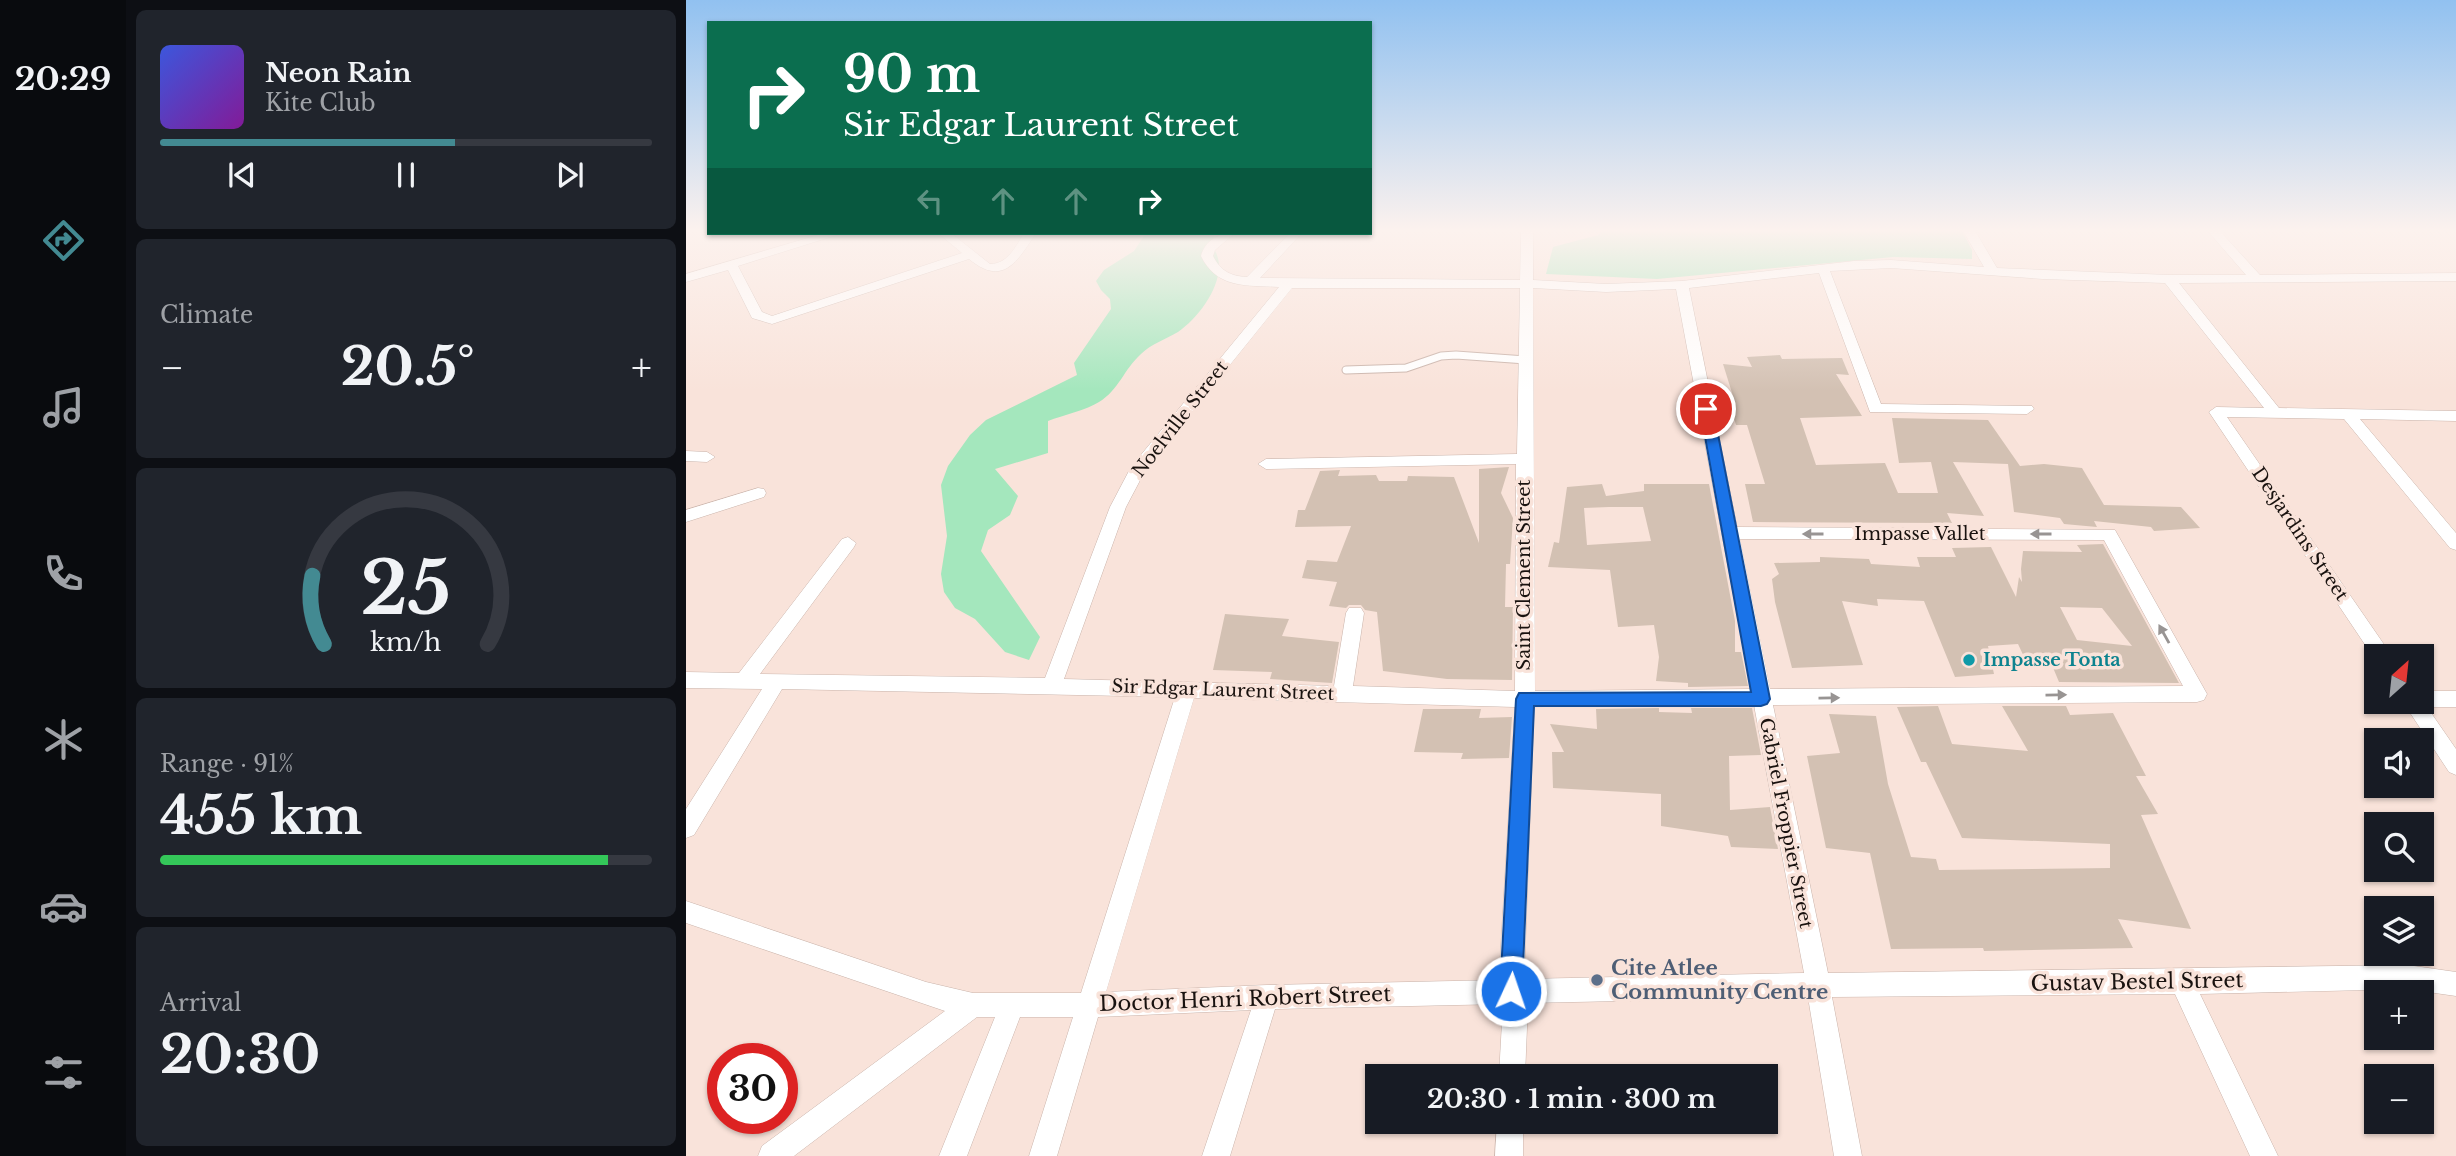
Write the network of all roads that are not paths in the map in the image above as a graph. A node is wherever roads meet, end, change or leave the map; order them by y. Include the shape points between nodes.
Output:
1 (741, 283) edge
2 (884, 283) edge
3 (1275, 283) edge
4 (1699, 283) edge
5 (1829, 283) edge
6 (2172, 283) edge
7 (1289, 284) junction
8 (1527, 284) junction
9 (1682, 285) junction
10 (1526, 360) junction
11 (1346, 370) dead end
12 (2027, 410) dead end
13 (2275, 412) junction
14 (2347, 413) junction
15 (2456, 416) edge
16 (686, 456) edge
17 (707, 457) dead end
18 (1524, 459) junction
19 (1266, 464) dead end
20 (758, 493) dead end
21 (686, 516) edge
22 (1731, 533) junction
23 (848, 543) dead end
24 (2456, 544) edge
25 (1355, 613) dead end
26 (2375, 644) edge
27 (686, 680) edge
28 (744, 681) junction
29 (777, 681) junction
30 (1052, 686) junction
31 (1187, 690) junction
32 (1342, 694) junction
33 (1525, 699) junction
34 (1761, 699) junction
35 (2434, 699) edge
36 (2456, 699) edge
37 (2421, 714) edge
38 (2456, 766) edge
39 (686, 828) edge
40 (689, 917) edge
41 (2182, 982) junction
42 (2456, 984) edge
43 (1818, 985) junction
44 (1513, 991) junction
45 (1268, 997) junction
46 (1013, 1003) junction
47 (974, 1005) junction
48 (1090, 1005) junction
49 (1512, 1064) edge
50 (1510, 1134) edge
51 (772, 1156) edge
52 (954, 1156) edge
53 (1043, 1156) edge
54 (1216, 1156) edge
55 (1509, 1156) edge
56 (1848, 1156) edge
57 (2264, 1156) edge

1 - 2 street via 757,315 772,320
3 - 7 street
4 - 9 street
5 - 12 street via 1875,409
6 - 13 street
7 - 8 street
7 - 30 street, Noelville Street via 1139,467 1118,507
8 - 9 street via 1568,288
8 - 10 street, Saint Clement Street
9 - 22 street, Gabriel Froppier Street
10 - 11 lane via 1456,355 1406,368
10 - 18 street, Saint Clement Street
13 - 14 street
13 - 26 street, Desjardins Street via 2216,412
14 - 15 street
14 - 24 street
16 - 17 street
18 - 19 street
18 - 33 street, Saint Clement Street
20 - 21 street
22 - 34 street, Gabriel Froppier Street
34 -> 22 street, Impasse Vallet via 2197,694 2109,534
23 - 28 street
25 - 32 street
27 - 28 street, Sir Edgar Laurent Street
28 - 29 street, Sir Edgar Laurent Street
29 - 30 street, Sir Edgar Laurent Street
29 - 39 street
30 - 31 street, Sir Edgar Laurent Street
31 - 32 street, Sir Edgar Laurent Street
31 - 48 street
32 - 33 street, Sir Edgar Laurent Street
33 - 34 street, Sir Edgar Laurent Street
33 - 44 street, Saint Clement Street
34 - 43 street, Gabriel Froppier Street
35 - 36 street
37 - 38 street
40 - 47 street, Doctor Henri Robert Street via 926,994
41 - 42 street, Gustav Bestel Street via 2407,977
41 - 43 street, Gustav Bestel Street
41 - 57 street
43 - 44 street, Doctor Henri Robert Street
43 - 56 street, Gabriel Froppier Street
44 - 45 street, Doctor Henri Robert Street
44 - 49 street, Saint Clement Street
45 - 48 street, Doctor Henri Robert Street
45 - 54 street
46 - 47 street, Doctor Henri Robert Street
46 - 48 street, Doctor Henri Robert Street
46 - 52 street
47 - 51 street
48 - 53 street
50 - 55 street

